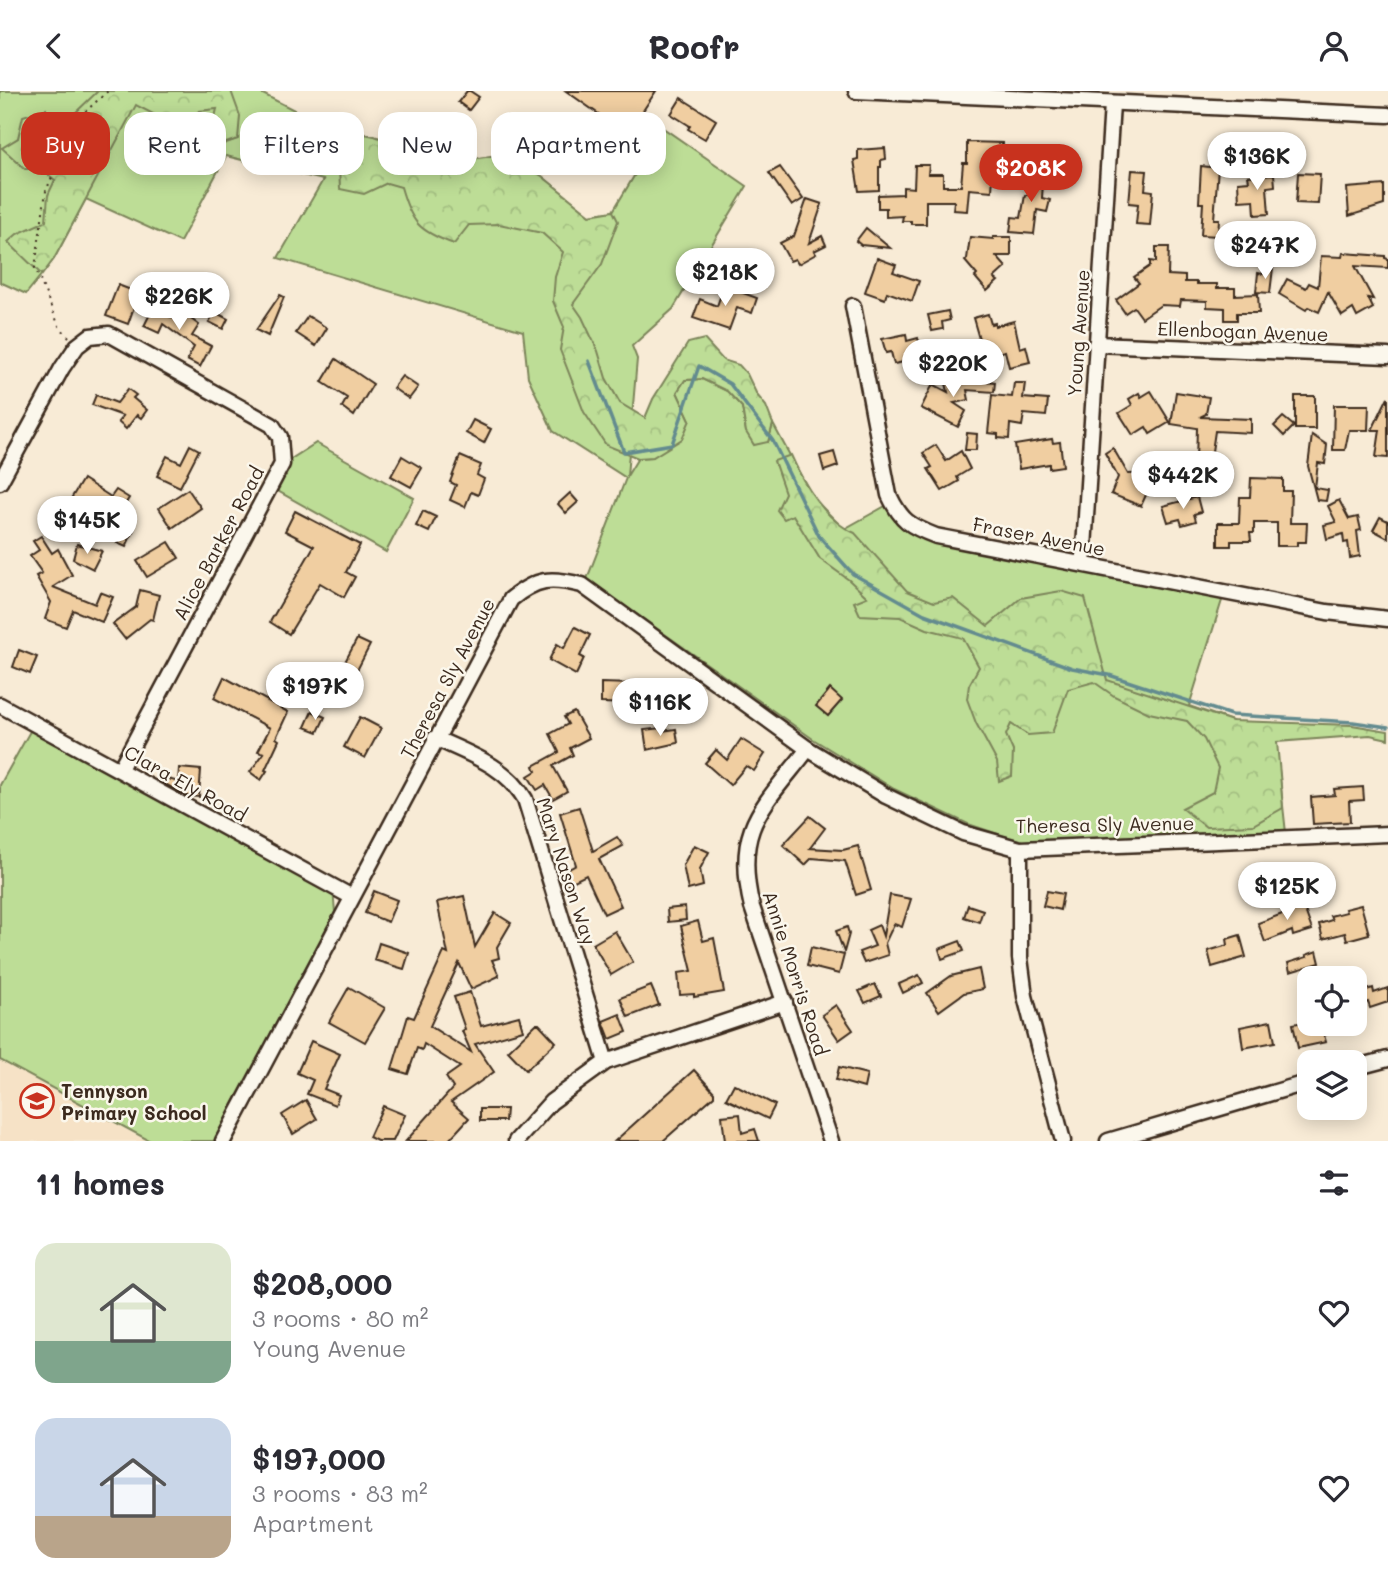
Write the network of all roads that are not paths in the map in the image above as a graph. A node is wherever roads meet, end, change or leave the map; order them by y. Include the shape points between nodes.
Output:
1 (856, 91) edge
2 (1112, 104) junction
3 (1388, 115) edge
4 (853, 306) dead end
5 (1096, 344) junction
6 (1388, 356) edge
7 (0, 482) edge
8 (1083, 564) junction
9 (1388, 619) edge
10 (0, 705) edge
11 (435, 739) junction
12 (807, 749) junction
13 (120, 769) junction
14 (1388, 834) edge
15 (1020, 849) junction
16 (352, 897) junction
17 (785, 1002) junction
18 (1388, 1059) edge
19 (606, 1062) junction
20 (1367, 1065) edge
21 (1297, 1086) edge
22 (223, 1141) edge
23 (516, 1141) edge
24 (831, 1141) edge
25 (1063, 1141) edge
26 (1108, 1141) edge

1 - 2 street
2 - 3 street
2 - 5 street, Young Avenue
4 - 8 street, Fraser Avenue via 889,495 897,513 912,527 936,537
5 - 6 street, Ellenbogan Avenue
5 - 8 street, Young Avenue
7 - 13 street, Alice Barker Road via 62,368 90,336 109,334 272,425 280,437 282,464
8 - 9 street, Fraser Avenue via 1327,612
10 - 13 street, Clara Ely Road
11 - 12 street, Theresa Sly Avenue via 511,599 549,579 582,585
11 - 16 street, Theresa Sly Avenue
11 - 19 street, Mary Nason Way via 496,767 525,799
12 - 15 street, Theresa Sly Avenue via 886,796 952,827
12 - 17 street, Annie Morris Road via 765,805 746,849 752,907
13 - 16 street, Clara Ely Road
14 - 15 street, Theresa Sly Avenue
15 - 25 street via 1020,958
16 - 22 street, Theresa Sly Avenue
17 - 19 street
17 - 24 street, Annie Morris Road
18 - 20 street
19 - 23 street via 551,1102
21 - 26 street

